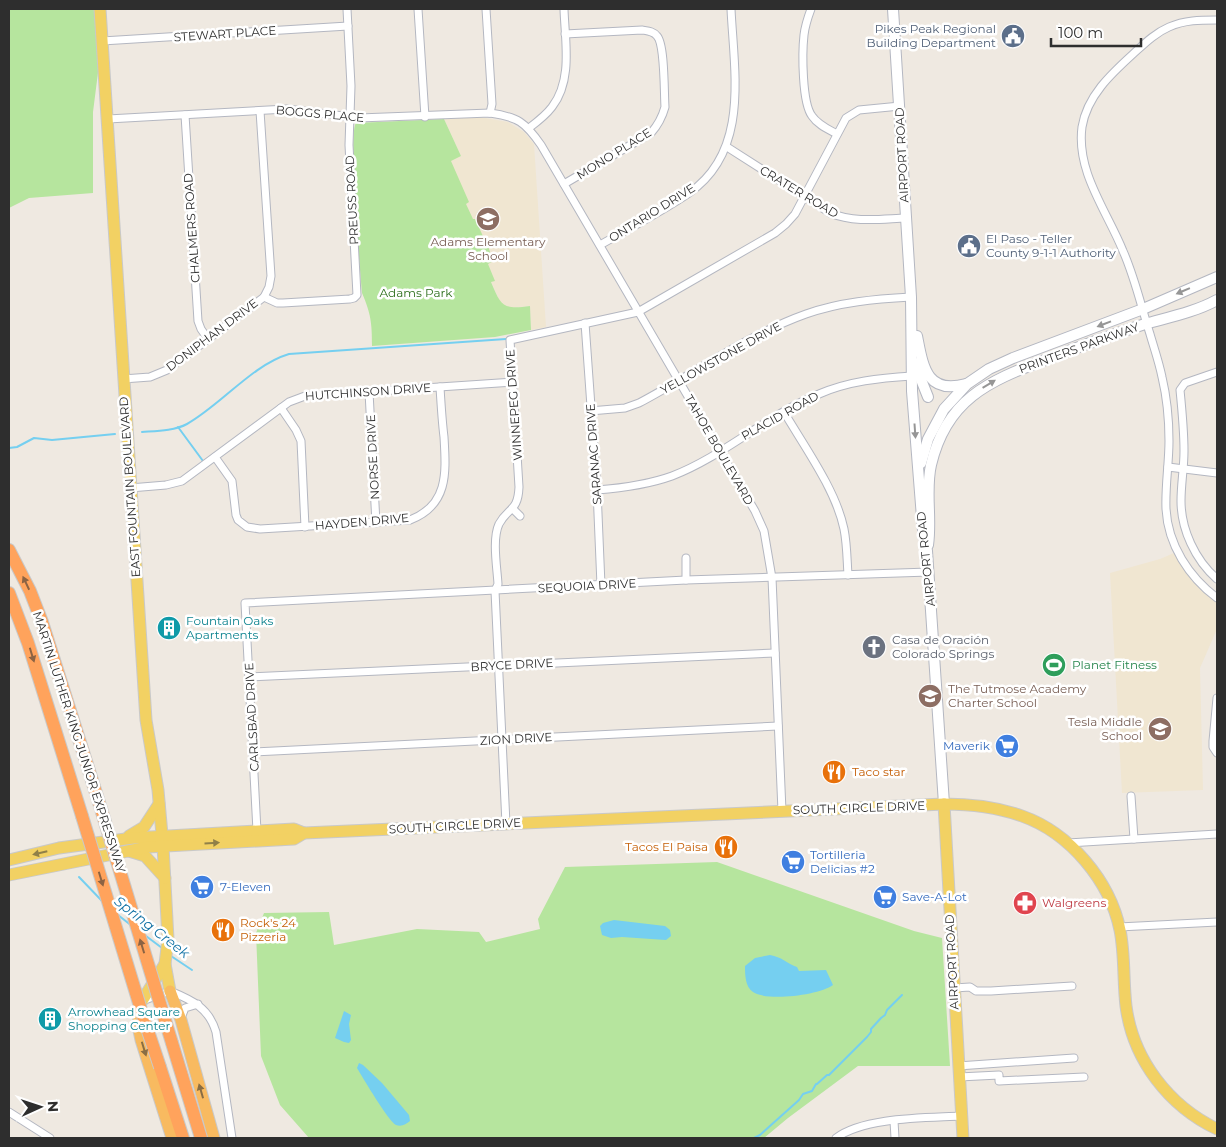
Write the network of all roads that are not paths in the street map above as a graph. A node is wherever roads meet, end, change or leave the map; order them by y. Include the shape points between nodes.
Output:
1 (100, 9) edge
2 (347, 9) edge
3 (418, 9) edge
4 (486, 9) edge
5 (564, 9) edge
6 (731, 9) edge
7 (811, 9) edge
8 (893, 9) edge
9 (1217, 20) edge
10 (348, 26) junction
11 (565, 34) junction
12 (102, 42) junction
13 (900, 106) junction
14 (260, 110) junction
15 (490, 113) junction
16 (185, 115) junction
17 (425, 117) junction
18 (350, 118) junction
19 (108, 119) junction
20 (529, 128) junction
21 (837, 134) junction
22 (727, 147) junction
23 (564, 184) junction
24 (804, 198) junction
25 (906, 218) junction
26 (600, 245) junction
27 (1217, 277) edge
28 (264, 297) junction
29 (911, 297) junction
30 (1217, 300) edge
31 (1144, 309) junction
32 (638, 312) junction
33 (912, 315) junction
34 (585, 323) junction
35 (1147, 324) junction
36 (208, 339) junction
37 (917, 340) junction
38 (1217, 372) edge
39 (123, 379) junction
40 (913, 379) junction
41 (679, 380) junction
42 (514, 382) junction
43 (966, 384) junction
44 (440, 387) junction
45 (369, 392) junction
46 (928, 396) junction
47 (281, 408) junction
48 (944, 409) junction
49 (590, 411) junction
50 (784, 412) junction
51 (953, 416) junction
52 (719, 451) junction
53 (215, 457) junction
54 (1168, 467) junction
55 (1184, 468) junction
56 (1217, 473) edge
57 (918, 478) junction
58 (130, 488) junction
59 (597, 490) junction
60 (513, 510) junction
61 (424, 513) junction
62 (520, 516) dead end
63 (430, 520) dead end
64 (242, 523) junction
65 (376, 523) junction
66 (305, 526) junction
67 (235, 529) dead end
68 (9, 550) edge
69 (928, 551) junction
70 (686, 558) dead end
71 (929, 572) junction
72 (848, 575) junction
73 (772, 578) junction
74 (1217, 579) edge
75 (686, 580) junction
76 (601, 585) junction
77 (495, 591) junction
78 (9, 593) edge
79 (1217, 598) edge
80 (245, 603) joint
81 (775, 653) junction
82 (499, 666) junction
83 (250, 677) junction
84 (1217, 698) edge
85 (778, 726) junction
86 (1215, 736) edge
87 (503, 740) junction
88 (253, 752) junction
89 (1217, 753) edge
90 (1131, 796) dead end
91 (159, 804) junction
92 (944, 804) junction
93 (782, 811) junction
94 (506, 824) junction
95 (257, 830) junction
96 (304, 834) junction
97 (1217, 834) edge
98 (1134, 839) junction
99 (163, 841) junction
100 (1067, 843) junction
101 (123, 845) junction
102 (9, 860) edge
103 (9, 875) edge
104 (165, 878) junction
105 (1217, 922) edge
106 (1119, 927) junction
107 (163, 967) junction
108 (1072, 986) dead end
109 (954, 988) junction
110 (165, 993) junction
111 (142, 1001) junction
112 (198, 1004) junction
113 (181, 1020) junction
114 (1074, 1058) dead end
115 (959, 1072) junction
116 (1084, 1077) dead end
117 (9, 1112) edge
118 (961, 1116) junction
119 (894, 1121) junction
120 (1217, 1129) edge
121 (50, 1138) edge
122 (172, 1138) edge
123 (184, 1138) edge
124 (201, 1138) edge
125 (214, 1138) edge
126 (232, 1138) edge
127 (836, 1138) edge
128 (895, 1138) edge
129 (962, 1138) edge

1 - 12 main road, EAST FOUNTAIN BOULEVARD
2 - 10 street, PREUSS ROAD
3 - 17 street
4 - 15 street
5 - 11 street
6 - 22 street, ONTARIO DRIVE via 735,99
7 - 21 street via 803,49 807,106 820,125
8 - 13 main road, AIRPORT ROAD
9 - 31 street via 1185,22 1155,35 1104,82 1085,117 1081,141 1085,165 1124,252
10 - 12 street, STEWART PLACE
10 - 18 street, PREUSS ROAD
11 - 20 street via 563,85 552,107
11 - 23 street, MONO PLACE via 642,30 656,34 662,46 665,107 651,133
12 - 19 main road, EAST FOUNTAIN BOULEVARD
13 - 21 street, WINNEPEG DRIVE via 859,110 846,118
13 - 25 main road, AIRPORT ROAD
14 - 16 street, BOGGS PLACE
14 - 18 street, BOGGS PLACE via 287,109
14 - 28 street, DONIPHAN DRIVE via 270,276
15 - 17 street, BOGGS PLACE
15 - 20 street, BOGGS PLACE via 506,115
16 - 19 street, BOGGS PLACE
16 - 36 street, CHALMERS ROAD via 198,321
17 - 18 street, BOGGS PLACE
18 - 28 street, PREUSS ROAD via 348,145 357,295 350,299 283,303
19 - 39 main road, EAST FOUNTAIN BOULEVARD
20 - 23 street, TAHOE BOULEVARD
21 - 24 street, WINNEPEG DRIVE
22 - 24 street, CRATER ROAD
22 - 26 street, ONTARIO DRIVE via 709,175 690,192
23 - 26 street, TAHOE BOULEVARD
24 - 25 street, CRATER ROAD via 843,218
24 - 32 street, WINNEPEG DRIVE via 795,214 774,233
25 - 29 main road, AIRPORT ROAD
26 - 32 street, TAHOE BOULEVARD
27 -> 31 main road, PRINTERS PARKWAY
28 - 36 street, DONIPHAN DRIVE
29 - 33 main road, AIRPORT ROAD
29 - 41 street, YELLOWSTONE DRIVE via 872,299 807,314 764,331
30 - 35 main road, PRINTERS PARKWAY
31 - 35 street
31 -> 43 main road, PRINTERS PARKWAY via 1003,362
32 - 34 street, WINNEPEG DRIVE
32 - 41 street, TAHOE BOULEVARD
33 - 37 main road
33 - 40 main road, AIRPORT ROAD
34 - 42 street, WINNEPEG DRIVE via 510,340
34 - 49 street, SARANAC DRIVE
51 -> 35 main road, PRINTERS PARKWAY via 973,394 1004,375
35 - 54 street via 1165,395 1169,423
36 - 39 street, DONIPHAN DRIVE via 160,374
37 - 43 main road via 923,366 934,381 949,387
37 - 46 main road via 920,377
38 - 55 street via 1184,383 1180,390
39 - 58 main road, EAST FOUNTAIN BOULEVARD
40 - 46 main road
40 - 50 street, PLACID ROAD via 879,378 842,386
40 -> 57 main road, AIRPORT ROAD
41 - 49 street, YELLOWSTONE DRIVE via 625,408
41 - 52 street, TAHOE BOULEVARD
42 - 44 street, HUTCHINSON DRIVE
42 - 60 street, WINNEPEG DRIVE via 520,487
43 - 48 main road, PRINTERS PARKWAY
44 - 45 street, HUTCHINSON DRIVE
44 - 61 street, HAYDEN DRIVE via 445,475 440,494
45 - 47 street, HUTCHINSON DRIVE via 305,396
45 - 65 street, NORSE DRIVE
46 - 48 main road
47 - 53 street, HUTCHINSON DRIVE
47 - 66 street via 301,441
48 - 51 main road
48 - 57 main road, PRINTERS PARKWAY via 928,439
49 - 59 street, SARANAC DRIVE
50 - 52 street, PLACID ROAD
50 - 72 street via 839,512
51 - 69 main road, PRINTERS PARKWAY via 931,465
52 - 59 street, PLACID ROAD via 654,482
52 - 73 street, TAHOE BOULEVARD via 764,531
53 - 58 street, HUTCHINSON DRIVE via 182,481
53 - 64 street via 232,481 236,515
54 - 55 street
54 - 79 street via 1166,508 1173,541 1186,568
55 - 56 street
55 - 74 street via 1181,502 1186,529 1197,555
57 - 69 main road, AIRPORT ROAD via 922,530
58 - 91 main road, EAST FOUNTAIN BOULEVARD via 146,720
59 - 76 street, SARANAC DRIVE
60 - 62 street
60 - 77 street, WINNEPEG DRIVE via 500,523 496,533 498,584
61 - 63 street
61 - 65 street, HAYDEN DRIVE via 404,521
64 - 66 street, HAYDEN DRIVE via 260,529
64 - 67 street
65 - 66 street, HAYDEN DRIVE
124 -> 68 highway, MARTIN LUTHER KING JUNIOR EXPRESSWAY, bridge via 42,622
69 - 71 main road, AIRPORT ROAD
70 - 75 street
71 - 72 street, SEQUOIA DRIVE
71 - 92 main road, AIRPORT ROAD
72 - 73 street, SEQUOIA DRIVE
73 - 75 street, SEQUOIA DRIVE
73 - 81 street, TAHOE BOULEVARD
75 - 76 street, SEQUOIA DRIVE
76 - 77 street, SEQUOIA DRIVE
77 - 80 street, SEQUOIA DRIVE
77 - 82 street, WINNEPEG DRIVE
78 -> 123 highway, MARTIN LUTHER KING JUNIOR EXPRESSWAY, bridge via 28,643
80 - 83 street, CARLSBAD DRIVE
81 - 82 street, BRYCE DRIVE
81 - 85 street, TAHOE BOULEVARD
82 - 83 street, BRYCE DRIVE
82 - 87 street, WINNEPEG DRIVE
83 - 88 street, CARLSBAD DRIVE
84 - 86 street
85 - 87 street, ZION DRIVE
85 - 93 street, TAHOE BOULEVARD
86 - 89 street via 1213,746
87 - 88 street, ZION DRIVE
87 - 94 street, WINNEPEG DRIVE
88 - 95 street, CARLSBAD DRIVE
90 - 98 street
91 - 99 main road, EAST FOUNTAIN BOULEVARD
91 - 101 main road via 144,827
92 - 93 main road, SOUTH CIRCLE DRIVE
92 - 100 main road, SOUTH CIRCLE DRIVE via 987,807 1024,816
92 - 109 main road, AIRPORT ROAD
93 - 94 main road, SOUTH CIRCLE DRIVE
94 - 96 main road, SOUTH CIRCLE DRIVE
95 - 96 main road, SOUTH CIRCLE DRIVE via 294,829
95 - 99 main road, SOUTH CIRCLE DRIVE
99 -> 96 main road, SOUTH CIRCLE DRIVE via 294,839
97 - 98 street
98 - 100 street
99 - 101 main road
99 - 104 main road, EAST FOUNTAIN BOULEVARD
100 - 106 main road, SOUTH CIRCLE DRIVE via 1098,878
101 -> 102 main road via 59,848
101 - 103 main road
101 - 104 main road via 145,856
104 - 107 main road, EAST FOUNTAIN BOULEVARD via 168,939
105 - 106 street
106 - 120 main road, SOUTH CIRCLE DRIVE via 1124,955 1126,1008 1139,1050 1152,1074 1170,1096
107 - 110 main road, EAST FOUNTAIN BOULEVARD
107 - 111 main road, EAST FOUNTAIN BOULEVARD
108 - 109 street via 991,991
109 - 115 main road, AIRPORT ROAD
110 - 111 street
110 - 112 street
110 - 113 highway
111 -> 122 highway via 138,1026 141,1040
112 - 113 street via 185,1008
112 - 126 street via 212,1019 216,1032
125 -> 113 highway
114 - 115 street
115 - 116 street via 999,1075 1000,1081
115 - 118 main road, AIRPORT ROAD
117 - 121 street
118 - 119 street
118 - 129 main road, AIRPORT ROAD
119 - 127 street via 857,1127
119 - 128 street

